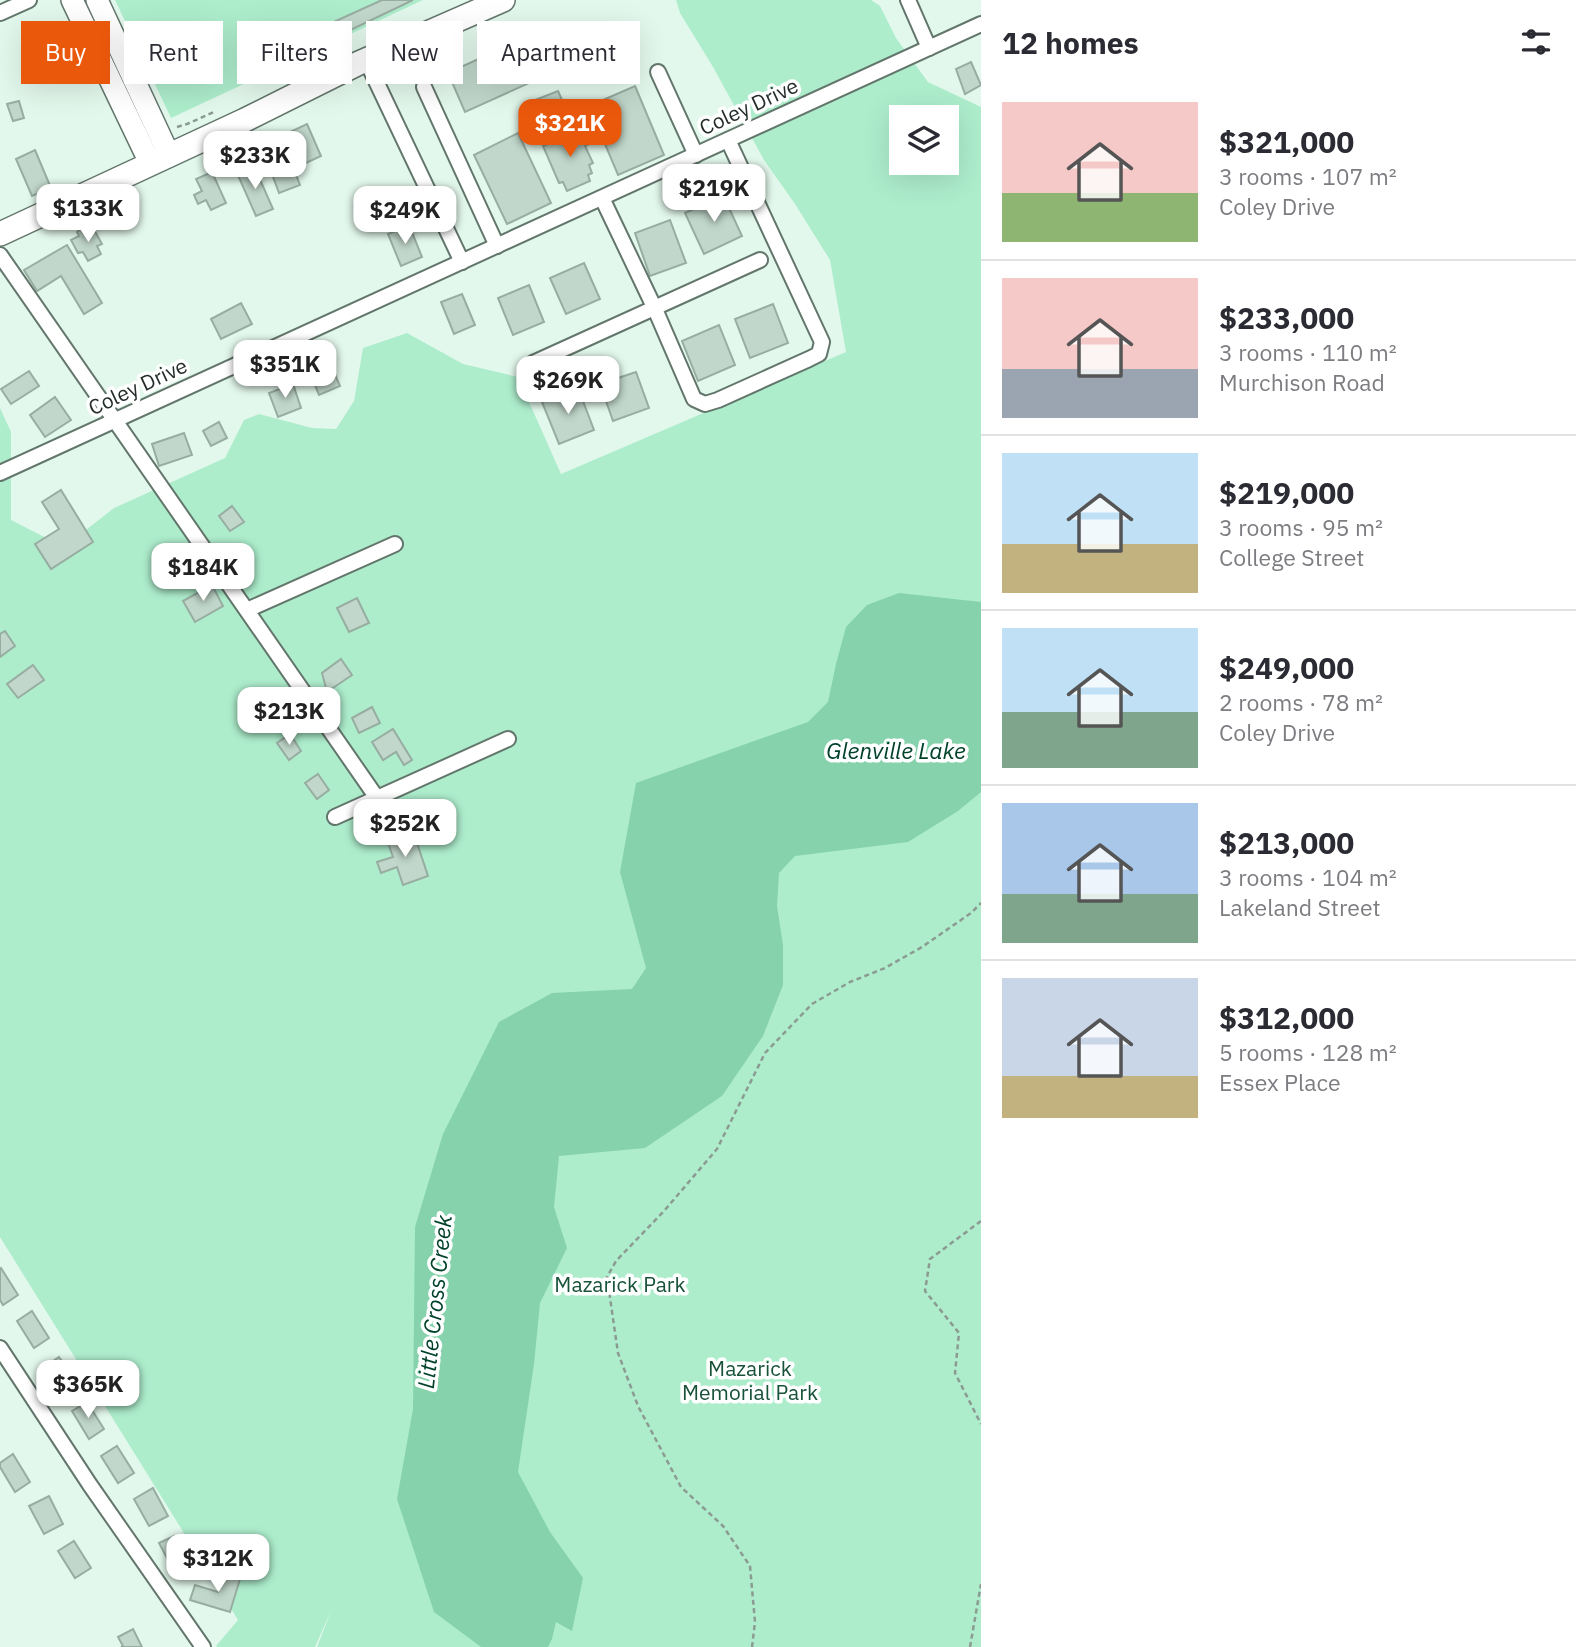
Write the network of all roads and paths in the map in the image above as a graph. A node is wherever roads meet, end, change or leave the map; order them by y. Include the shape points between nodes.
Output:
1 (29, 0) edge
2 (72, 0) edge
3 (97, 0) edge
4 (503, 0) edge
5 (908, 0) edge
6 (0, 13) edge
7 (455, 21) edge
8 (981, 24) edge
9 (929, 48) junction
10 (366, 60) edge
11 (658, 72) dead end
12 (377, 84) edge
13 (424, 87) dead end
14 (225, 107) dead end
15 (170, 127) dead end
16 (728, 140) junction
17 (696, 155) junction
18 (160, 159) junction
19 (602, 198) junction
20 (0, 234) edge
21 (497, 246) junction
22 (0, 255) edge
23 (760, 260) dead end
24 (462, 262) junction
25 (655, 309) junction
26 (533, 363) dead end
27 (116, 420) junction
28 (0, 473) edge
29 (394, 544) dead end
30 (247, 610) junction
31 (508, 739) dead end
32 (377, 798) junction
33 (335, 817) dead end
34 (981, 903) edge
35 (981, 1220) edge
36 (0, 1348) edge
37 (981, 1424) edge
38 (981, 1584) edge
39 (203, 1647) edge
40 (752, 1647) edge
41 (970, 1647) edge

1 - 6 street
2 - 18 street
3 - 18 street
4 - 7 main road
5 - 9 street
8 - 9 street, Coley Drive
9 - 16 street, Coley Drive
10 - 18 main road
11 - 17 street
12 - 24 street
13 - 21 street
14 - 15 path
16 - 17 street, Coley Drive
16 - 25 street via 822,342 819,354 705,404 694,400
17 - 19 street, Coley Drive
18 - 20 main road
19 - 21 street, Coley Drive
19 - 25 street
21 - 24 street, Coley Drive
22 - 27 street
23 - 25 street
24 - 27 street, Coley Drive
25 - 26 street
27 - 28 street, Coley Drive
27 - 30 street
29 - 30 street
30 - 32 street
31 - 32 street
32 - 33 street
34 - 40 path via 922,947 812,1004 765,1053 717,1149 616,1261 607,1277 618,1353 638,1406 681,1488 723,1526 750,1566 755,1622
35 - 37 path via 930,1259 925,1291 959,1333 955,1373
36 - 39 street
38 - 41 path

